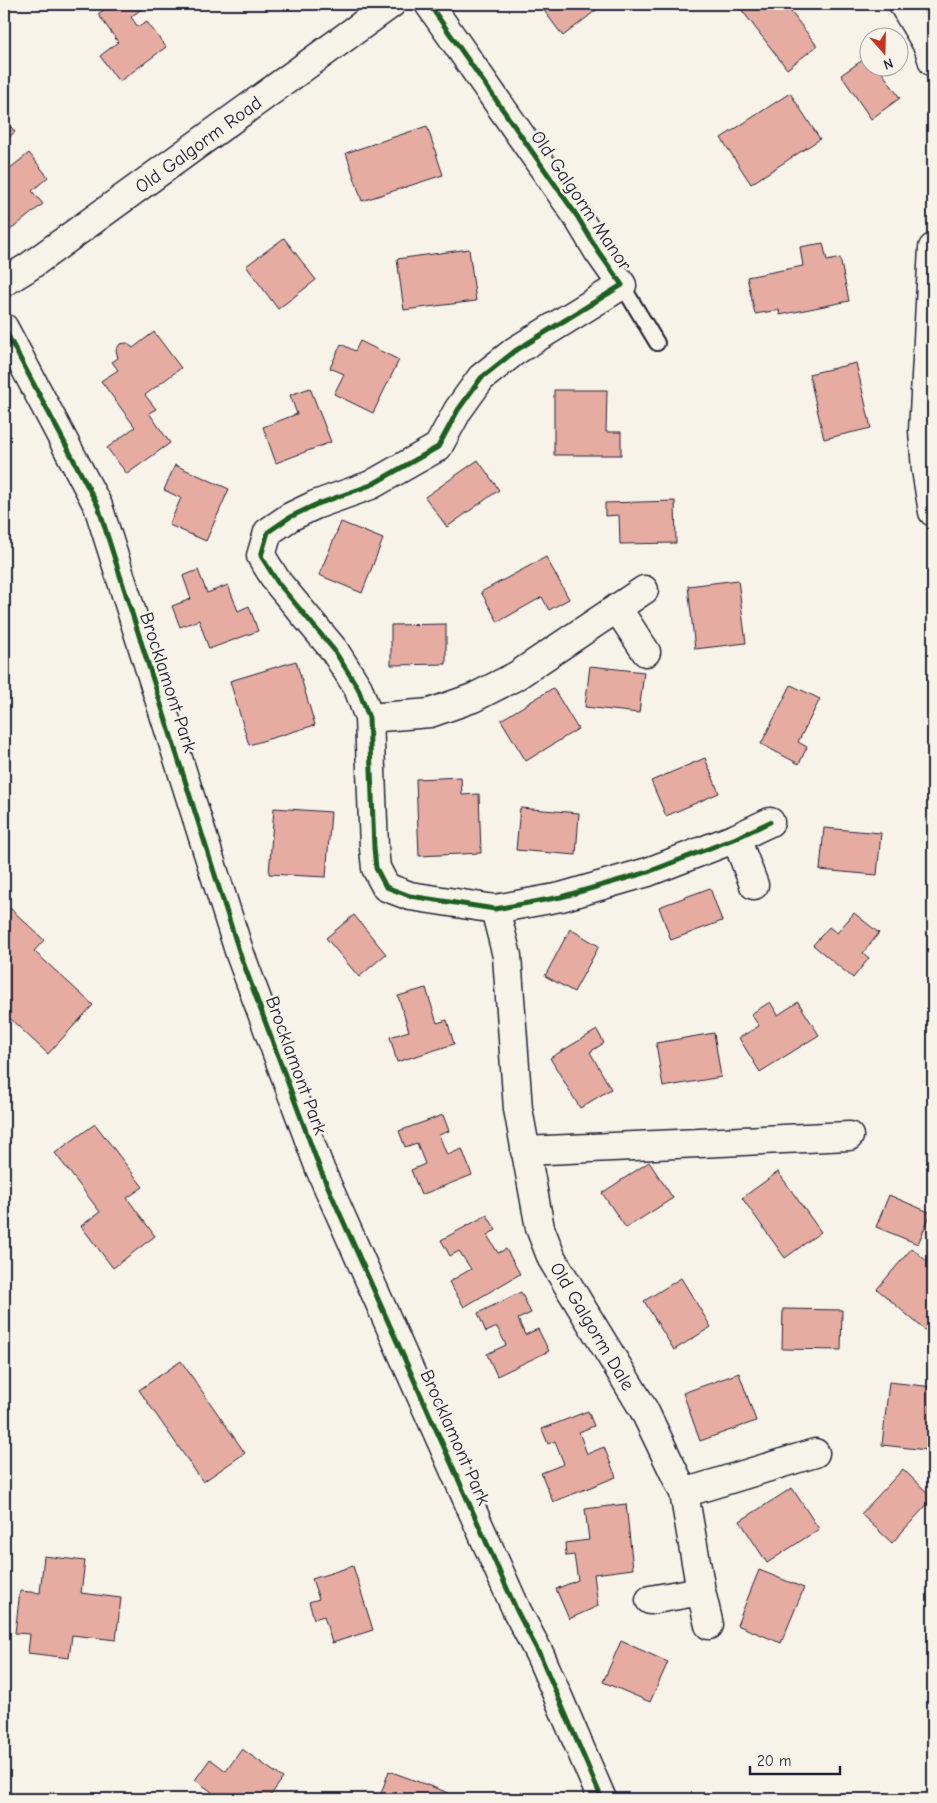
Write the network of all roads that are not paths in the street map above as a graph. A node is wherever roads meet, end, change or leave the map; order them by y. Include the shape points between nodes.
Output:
1 (391, 4) edge
2 (429, 4) edge
3 (903, 4) edge
4 (933, 62) edge
5 (933, 248) edge
6 (4, 282) edge
7 (622, 285) junction
8 (4, 328) edge
9 (656, 343) dead end
10 (930, 470) edge
11 (933, 512) edge
12 (644, 590) dead end
13 (617, 608) junction
14 (646, 652) dead end
15 (369, 718) junction
16 (770, 822) dead end
17 (736, 838) junction
18 (754, 885) dead end
19 (495, 909) junction
20 (849, 1136) dead end
21 (525, 1151) junction
22 (814, 1453) dead end
23 (684, 1492) junction
24 (701, 1591) junction
25 (650, 1600) dead end
26 (709, 1626) dead end
27 (602, 1799) edge

1 - 6 street, Old Galgorm Road
2 - 7 street, Old Galgorm Manor
3 - 4 street via 928,46
5 - 10 street via 923,431
7 - 9 lane
7 - 15 street, Old Galgorm Manor via 515,351 481,378 458,410 438,447 371,485 315,505 268,532 261,556 278,584 334,650 358,688
8 - 27 street, Brocklamont Park via 98,506 240,954 320,1169
10 - 11 street
12 - 13 street
13 - 14 street
13 - 15 street via 516,676 473,698 430,712
15 - 19 street, Old Galgorm Manor via 376,868 386,887 410,896
16 - 17 street, Old Galgorm Manor
17 - 18 street
17 - 19 street, Old Galgorm Manor via 648,872 561,896
19 - 21 street, Old Galgorm Dale via 507,956 518,1109
20 - 21 street
21 - 23 street, Old Galgorm Dale via 540,1228 552,1259 644,1410
22 - 23 street
23 - 24 street, Old Galgorm Dale
24 - 25 street
24 - 26 street, Old Galgorm Dale

